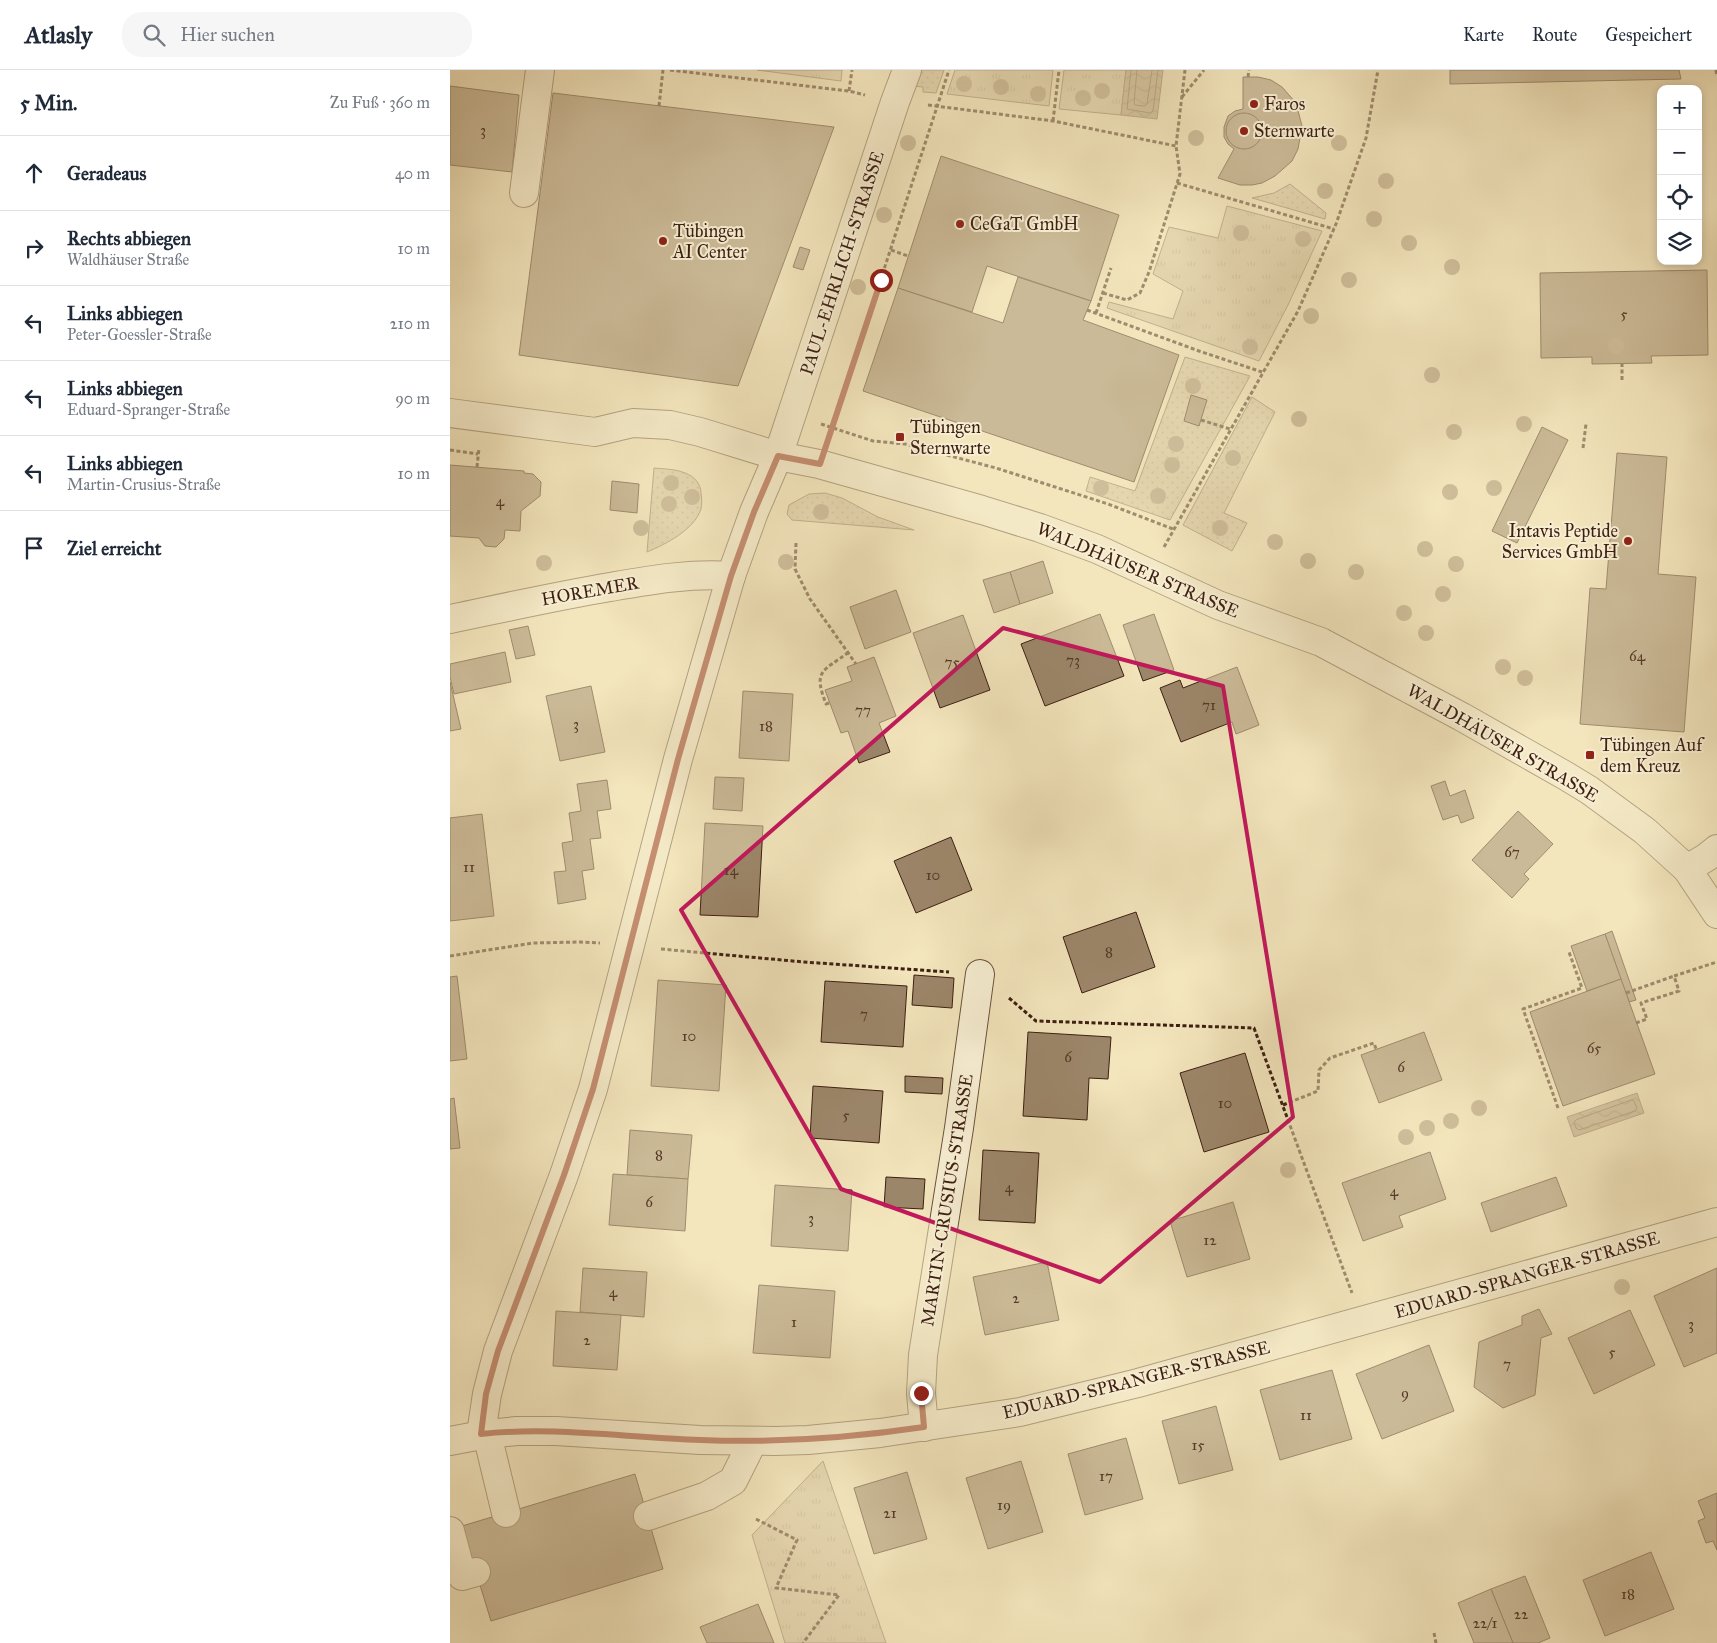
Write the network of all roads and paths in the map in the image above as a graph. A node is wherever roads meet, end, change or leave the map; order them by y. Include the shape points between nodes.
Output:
1 (540, 70) edge
2 (663, 70) edge
3 (670, 70) edge
4 (852, 70) edge
5 (907, 70) edge
6 (949, 70) edge
7 (1059, 70) edge
8 (1185, 70) edge
9 (1204, 70) edge
10 (1249, 70) edge
11 (1378, 70) edge
12 (1716, 70) edge
13 (1717, 76) edge
14 (1248, 77) dead end
15 (849, 91) junction
16 (1182, 97) junction
17 (894, 102) junction
18 (937, 105) junction
19 (659, 106) dead end
20 (1053, 120) junction
21 (1176, 146) junction
22 (1177, 183) junction
23 (524, 193) dead end
24 (1334, 229) junction
25 (891, 250) junction
26 (908, 256) dead end
27 (1111, 268) dead end
28 (1103, 293) junction
29 (1087, 310) dead end
30 (1096, 313) junction
31 (1622, 364) dead end
32 (1262, 372) junction
33 (1622, 380) dead end
34 (793, 412) junction
35 (450, 414) edge
36 (1201, 420) dead end
37 (1586, 424) dead end
38 (832, 429) junction
39 (1230, 429) junction
40 (479, 448) dead end
41 (1583, 448) dead end
42 (450, 450) edge
43 (478, 454) junction
44 (778, 456) junction
45 (820, 464) junction
46 (477, 467) dead end
47 (1172, 529) junction
48 (796, 543) dead end
49 (1151, 574) junction
50 (731, 576) junction
51 (450, 619) edge
52 (849, 652) junction
53 (856, 664) dead end
54 (829, 703) dead end
55 (1717, 849) edge
56 (1687, 870) junction
57 (1717, 914) edge
58 (1569, 952) dead end
59 (1717, 962) edge
60 (980, 974) dead end
61 (1674, 976) junction
62 (1626, 993) dead end
63 (1636, 1023) dead end
64 (1376, 1049) dead end
65 (1283, 1105) dead end
66 (1558, 1108) dead end
67 (1717, 1222) edge
68 (924, 1427) junction
69 (484, 1434) junction
70 (450, 1441) edge
71 (753, 1441) junction
72 (506, 1513) dead end
73 (648, 1516) dead end
74 (756, 1518) dead end
75 (450, 1531) edge
76 (476, 1572) dead end
77 (1434, 1633) dead end
78 (803, 1643) edge
79 (1436, 1643) edge

1 - 23 street
2 - 19 path
3 - 15 path
4 - 15 path
5 - 17 street, PAUL-EHRLICH-STRASSE
6 - 18 path
7 - 20 path
8 - 16 path
9 - 16 path
10 - 14 path
11 - 24 path via 1366,138
12 - 13 path
15 - 17 path
16 - 21 path
17 - 34 street, PAUL-EHRLICH-STRASSE
18 - 20 path
18 - 25 path
20 - 21 path
21 - 22 path via 1180,174
22 - 24 path
22 - 28 path via 1140,293 1127,300
24 - 32 path via 1298,311
25 - 26 path
25 - 38 path
27 - 28 path
28 - 30 path
29 - 30 path
30 - 32 path
31 - 33 path
32 - 39 path
34 - 38 path
34 - 44 street, PAUL-EHRLICH-STRASSE
35 - 44 street, WALDHÄUSER STRASSE via 595,432 633,423 670,425
36 - 39 path
37 - 41 path
38 - 45 path
38 - 47 path via 872,442 905,444 996,468 1108,504
39 - 47 path
40 - 43 path
42 - 43 path
43 - 46 path
44 - 45 street, WALDHÄUSER STRASSE
44 - 50 street, PAUL-EHRLICH-STRASSE
45 - 49 street, WALDHÄUSER STRASSE via 1040,528
47 - 49 path
48 - 52 path via 795,569 810,599
49 - 56 street, WALDHÄUSER STRASSE via 1218,605 1321,642 1462,717 1589,790 1645,831
50 - 51 street, HOREMER via 707,574 639,582
50 - 69 street, PAUL-EHRLICH-STRASSE via 678,759 593,1089 498,1351 486,1394
52 - 53 path
52 - 54 path via 820,677 819,686 826,704
55 - 56 street
56 - 57 street, WALDHÄUSER STRASSE
58 - 66 path via 1582,988 1523,1009
59 - 61 path
60 - 68 street, MARTIN-CRUSIUS-STRASSE via 923,1356 921,1393
61 - 62 path
61 - 63 path via 1679,992 1642,1003 1647,1019
64 - 65 path via 1374,1043 1330,1058 1319,1070 1318,1091
67 - 68 street, EDUARD-SPRANGER-STRASSE via 1120,1388 1020,1412
68 - 71 street, EDUARD-SPRANGER-STRASSE via 831,1438
69 - 70 street, EDUARD-SPRANGER-STRASSE
69 - 71 street, EDUARD-SPRANGER-STRASSE via 556,1431
69 - 72 street
71 - 73 street via 733,1481 707,1496
74 - 78 path via 797,1540 776,1588 839,1595
75 - 76 street via 462,1576
77 - 79 path

